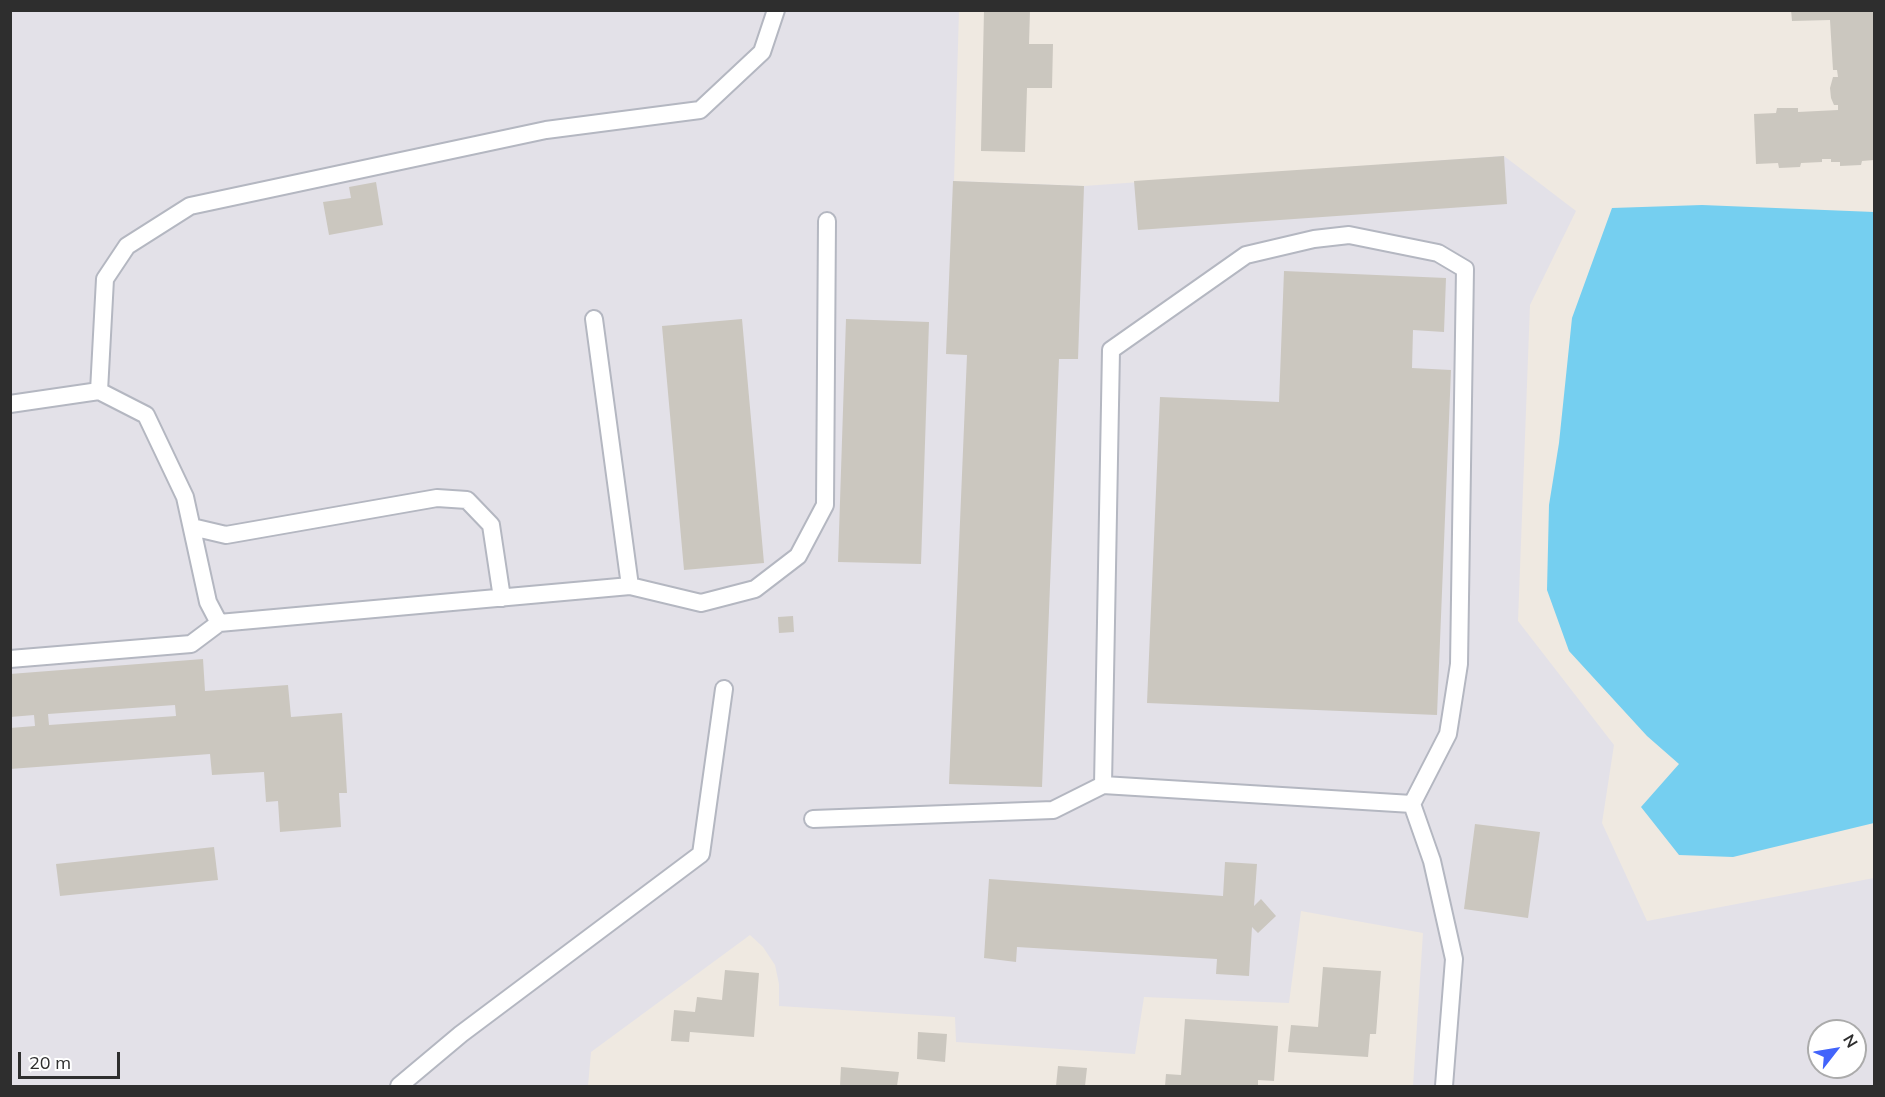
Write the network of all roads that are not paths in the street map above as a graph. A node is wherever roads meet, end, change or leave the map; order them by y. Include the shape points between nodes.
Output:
1 (776, 10) edge
2 (827, 220) dead end
3 (594, 319) dead end
4 (99, 391) junction
5 (10, 404) edge
6 (192, 527) junction
7 (630, 586) junction
8 (502, 598) junction
9 (219, 623) junction
10 (10, 659) edge
11 (724, 689) dead end
12 (1102, 785) junction
13 (1412, 804) junction
14 (813, 819) dead end
15 (399, 1086) edge
16 (1444, 1086) edge

1 - 4 lane via 762,52 700,110 546,130 190,206 127,246 105,279
2 - 7 lane via 825,505 798,556 755,589 701,603
3 - 7 lane
4 - 5 lane
4 - 6 lane via 146,415 185,497
6 - 8 lane via 226,534 437,498 467,500 491,525
6 - 9 lane via 208,602
7 - 8 lane
8 - 9 lane
9 - 10 lane via 191,644
11 - 15 lane via 701,854 461,1034
12 - 13 lane
12 - 13 lane via 1111,350 1246,255 1349,235 1438,253 1465,269 1459,664 1448,734
12 - 14 lane via 1053,810
13 - 16 lane via 1432,861 1454,959

